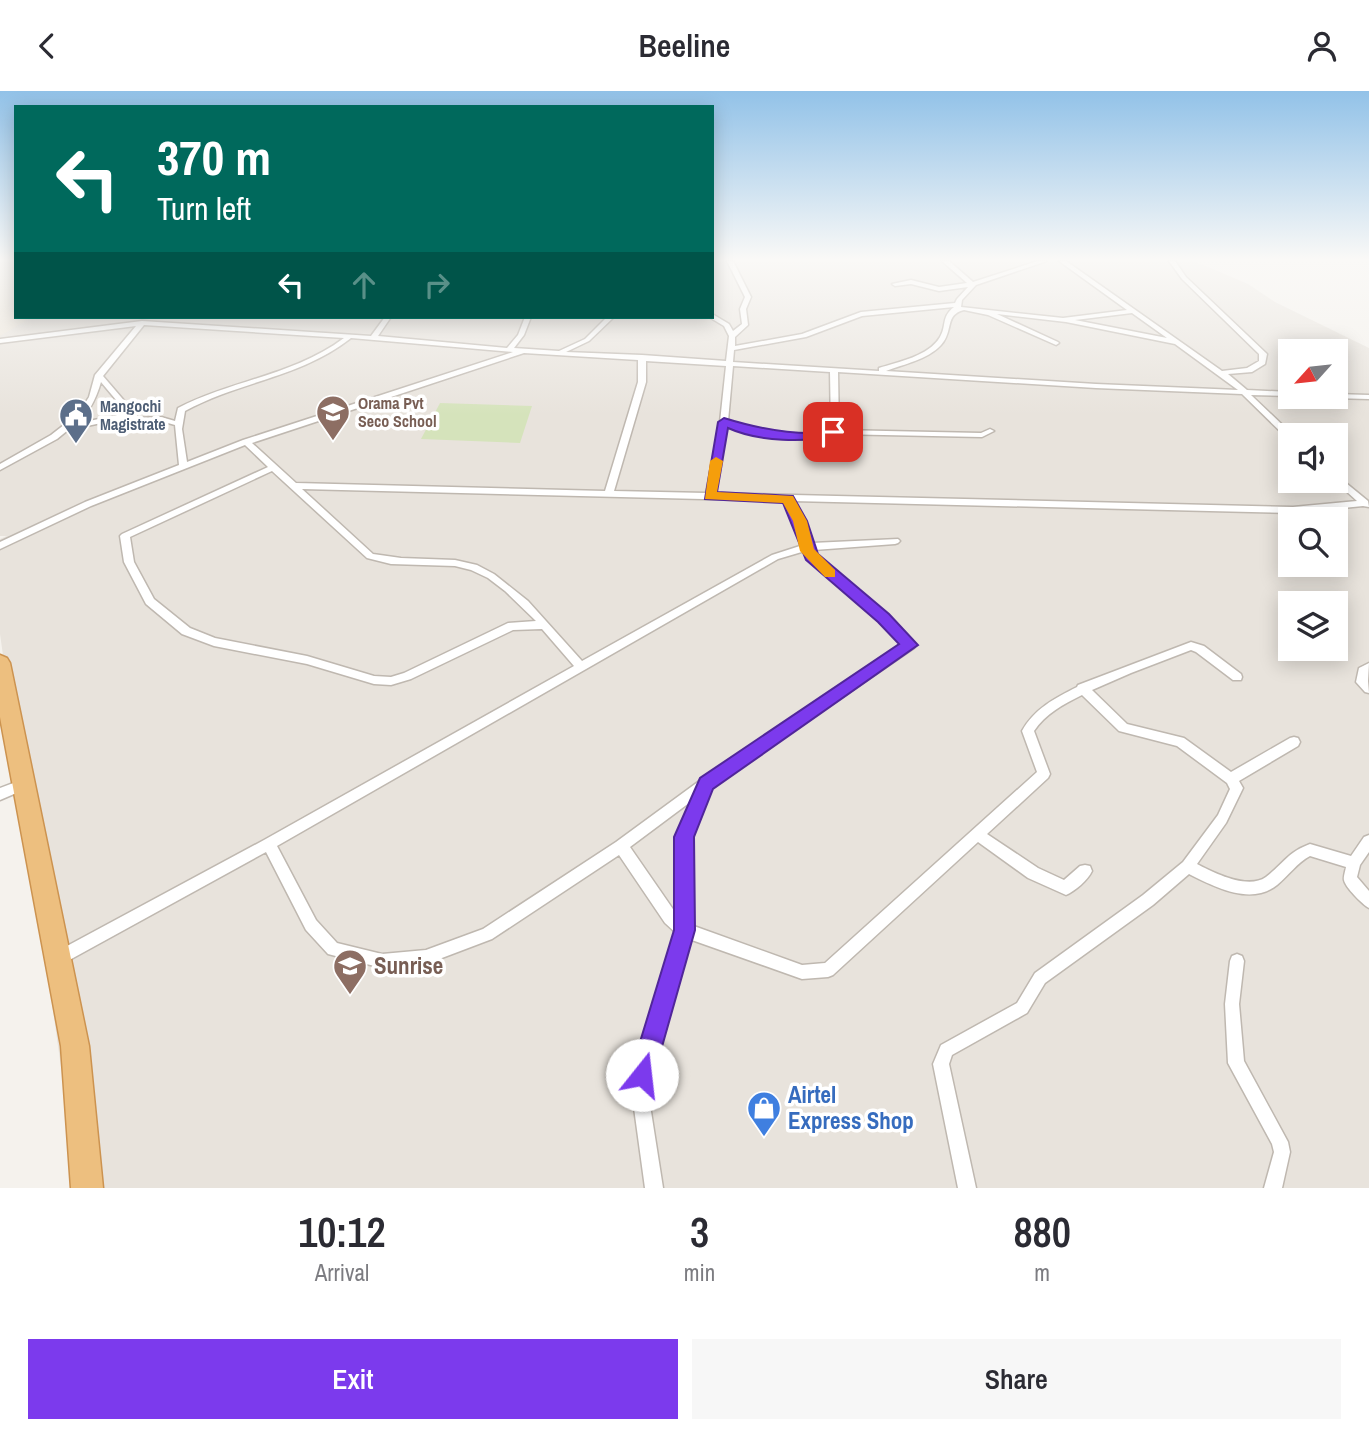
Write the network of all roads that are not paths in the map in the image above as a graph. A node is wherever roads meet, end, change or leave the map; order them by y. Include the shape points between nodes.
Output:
1 (743, 312) edge
2 (886, 312) edge
3 (952, 312) edge
4 (986, 312) edge
5 (988, 312) edge
6 (1122, 312) edge
7 (1134, 312) edge
8 (1220, 312) edge
9 (714, 317) edge
10 (204, 319) edge
11 (387, 319) edge
12 (527, 319) edge
13 (609, 319) edge
14 (1062, 319) junction
15 (101, 320) dead end
16 (141, 320) edge
17 (190, 326) junction
18 (92, 328) junction
19 (350, 336) junction
20 (732, 336) junction
21 (373, 338) junction
22 (0, 341) edge
23 (1056, 343) dead end
24 (1178, 343) junction
25 (730, 349) junction
26 (509, 350) junction
27 (521, 351) junction
28 (559, 352) junction
29 (642, 357) junction
30 (727, 362) junction
31 (834, 369) junction
32 (877, 372) junction
33 (1220, 373) junction
34 (99, 375) junction
35 (1244, 392) junction
36 (1278, 393) edge
37 (1348, 396) edge
38 (1369, 397) edge
39 (131, 414) junction
40 (724, 422) junction
41 (178, 424) junction
42 (1278, 425) edge
43 (67, 428) junction
44 (990, 431) dead end
45 (835, 432) junction
46 (246, 442) junction
47 (183, 466) junction
48 (0, 467) edge
49 (272, 468) junction
50 (292, 486) junction
51 (1348, 488) edge
52 (609, 493) junction
53 (710, 496) junction
54 (788, 499) junction
55 (1367, 505) edge
56 (895, 541) dead end
57 (0, 546) edge
58 (806, 547) junction
59 (544, 625) junction
60 (0, 663) edge
61 (581, 667) junction
62 (1369, 667) edge
63 (1237, 677) dead end
64 (1082, 688) junction
65 (1369, 689) edge
66 (1294, 742) dead end
67 (1231, 779) junction
68 (706, 783) junction
69 (24, 784) junction
70 (0, 794) edge
71 (978, 835) junction
72 (1369, 841) edge
73 (270, 844) junction
74 (621, 846) junction
75 (1354, 863) junction
76 (1188, 866) junction
77 (1085, 871) dead end
78 (1369, 901) edge
79 (684, 930) junction
80 (59, 958) junction
81 (1237, 961) dead end
82 (87, 1188) edge
83 (654, 1188) edge
84 (967, 1188) edge
85 (1273, 1188) edge

1 - 20 street via 745,325
2 - 25 street via 861,314 798,338
3 - 32 street via 937,345
4 - 23 street
5 - 14 street
6 - 14 street
7 - 24 street
8 - 33 street via 1263,353 1262,362 1254,369
9 - 20 street via 727,325
10 - 17 street
11 - 21 street
12 - 26 street
13 - 28 street via 586,340
14 - 24 street
15 - 18 street
16 - 17 street
16 - 18 street
16 - 34 street
17 - 19 street
18 - 22 street
19 - 21 street
19 - 41 street via 328,355 186,407 179,413
20 - 25 street
21 - 26 street
24 - 33 street
25 - 30 street
26 - 27 street
27 - 28 street
27 - 46 street
28 - 29 street
29 - 30 street
29 - 52 street via 642,382
30 - 31 street
30 - 40 street
31 - 32 street
31 - 45 street
32 - 35 street
33 - 35 street
34 - 39 street
34 - 43 street via 88,407
35 - 36 street
35 - 42 street
37 - 38 street
39 - 41 street via 139,421 161,419
39 - 43 street
40 - 45 street via 779,434
40 - 53 street
41 - 47 street
43 - 48 street
44 - 45 street via 985,435
46 - 47 street
46 - 49 street
47 - 57 street
49 - 50 street
49 - 59 street via 125,536 129,562 150,601 186,631 214,642 307,660 385,682 418,672 512,626
50 - 52 street
50 - 59 street via 370,556 482,569
51 - 55 street
52 - 53 street
53 - 54 street
54 - 55 street via 1293,510
54 - 58 street via 800,521
56 - 58 street
58 - 61 street via 775,557
58 - 68 street via 821,566 910,645
59 - 61 street
60 - 69 highway
61 - 73 street
62 - 65 street via 1363,671 1362,682
63 - 64 street via 1193,646
64 - 67 street via 1123,728 1180,742
64 - 71 street via 1030,724 1028,731 1044,774
66 - 67 street
67 - 76 street via 1237,786 1232,799
68 - 74 street
68 - 79 street via 684,837
69 - 70 street
69 - 80 highway
71 - 77 street via 1033,873 1066,888
71 - 79 street via 828,970 802,972
72 - 75 street
73 - 74 street via 310,925 333,949 382,961 426,957 487,934
73 - 80 street
74 - 79 street via 670,918
75 - 76 street via 1310,850 1263,887 1254,888
75 - 78 street via 1350,879
76 - 84 street via 1040,978 1022,1008 946,1050 941,1064
79 - 83 street via 639,1086
80 - 82 highway via 75,1046
81 - 85 street via 1233,1004 1237,1063 1280,1142

